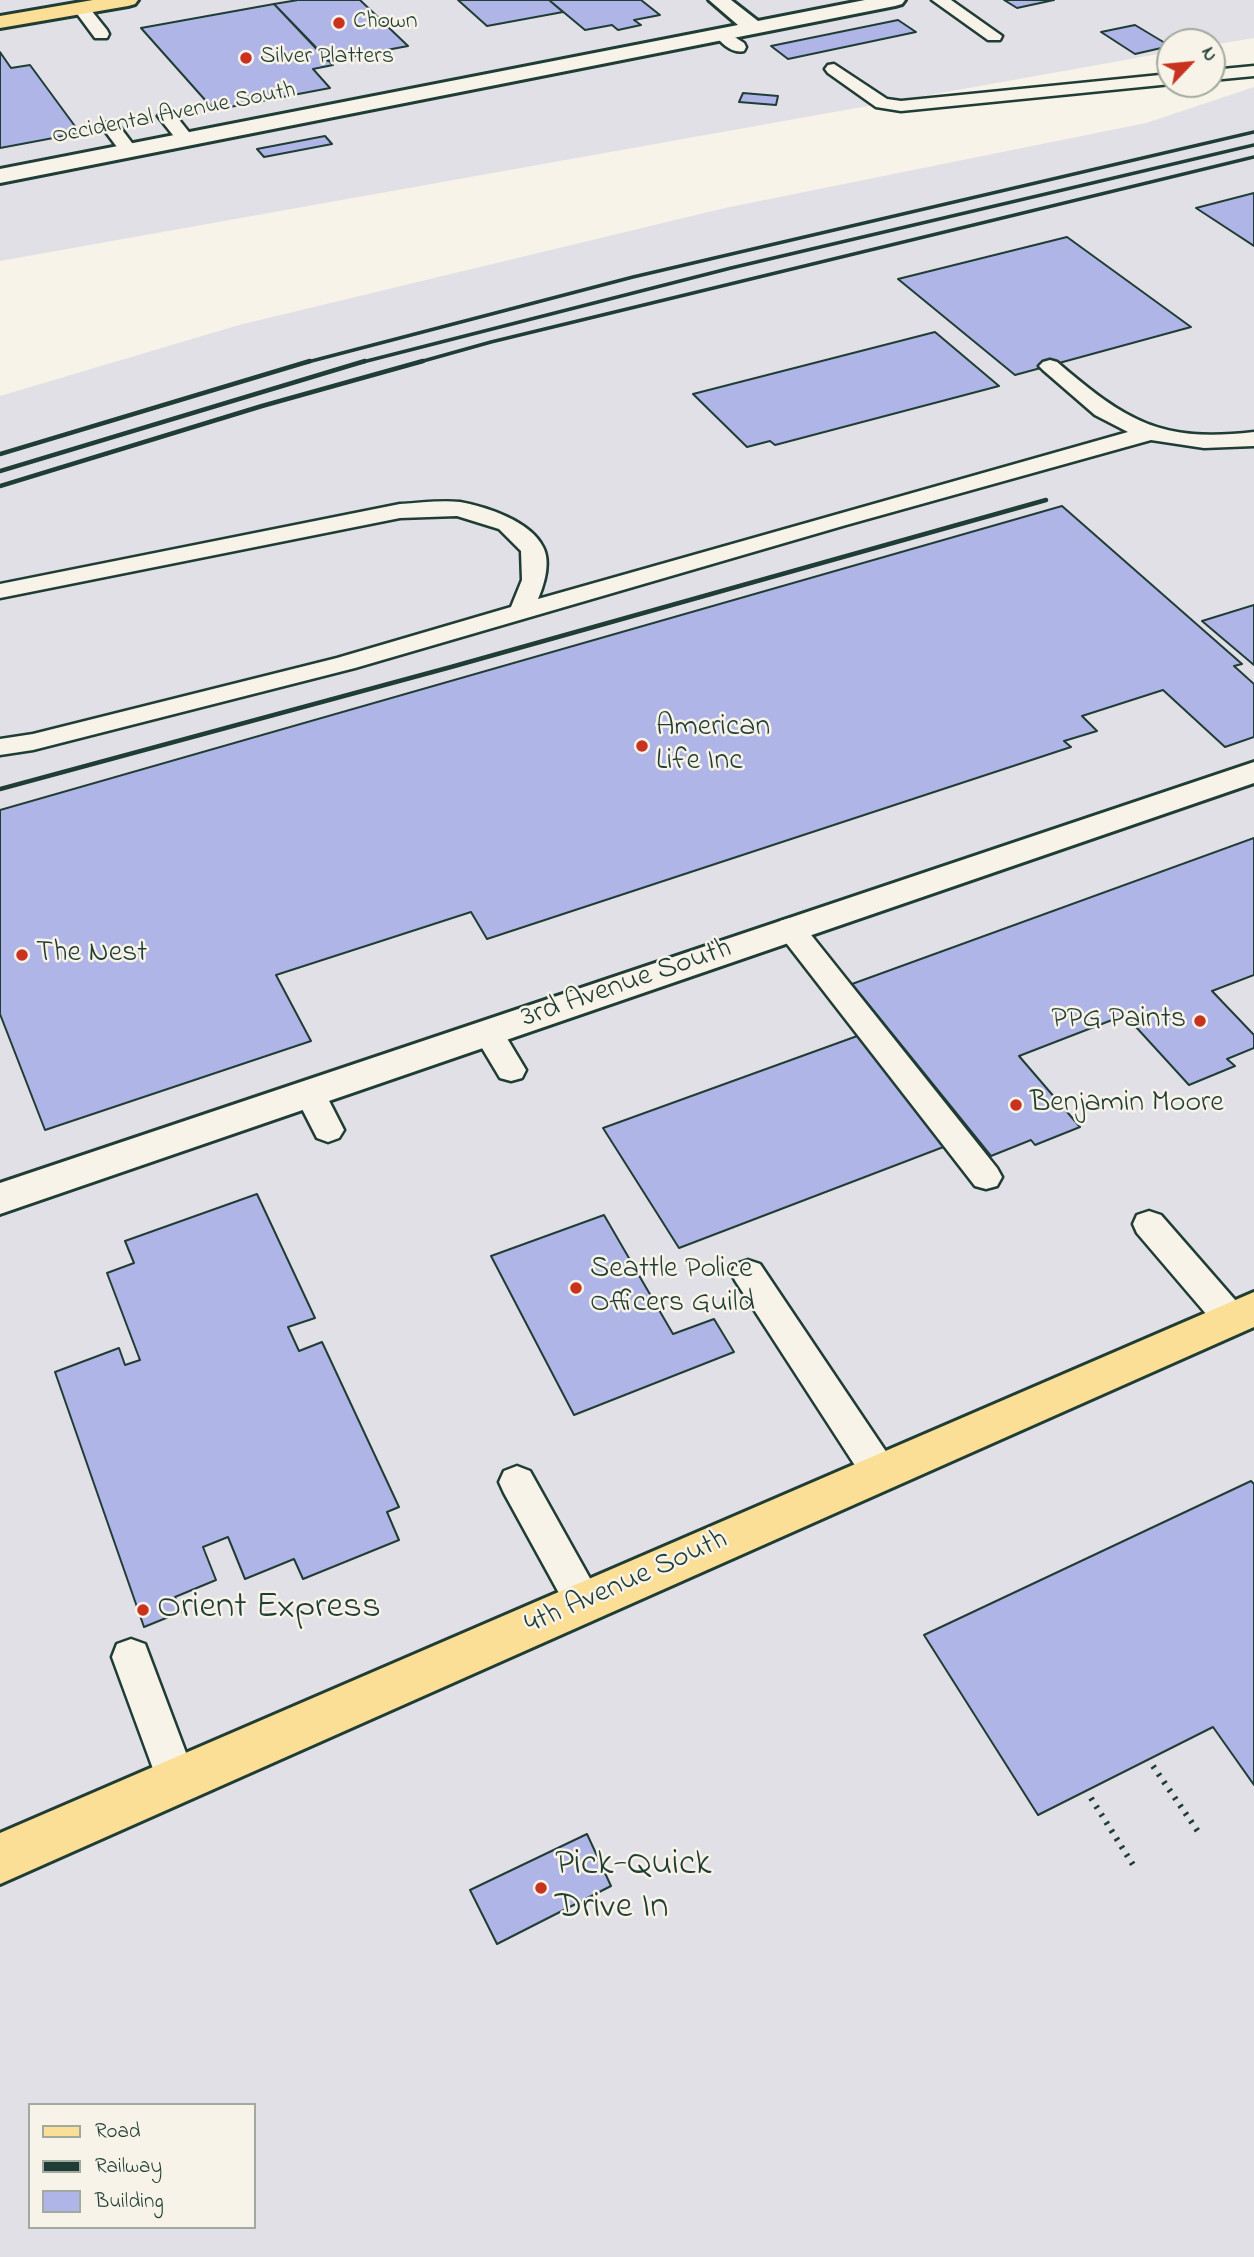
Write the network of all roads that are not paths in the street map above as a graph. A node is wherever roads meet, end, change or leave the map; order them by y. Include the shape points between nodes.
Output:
1 (128, 0) edge
2 (719, 0) edge
3 (894, 0) edge
4 (940, 0) edge
5 (81, 8) junction
6 (0, 22) edge
7 (755, 28) junction
8 (102, 34) dead end
9 (994, 36) dead end
10 (834, 69) dead end
11 (1254, 71) edge
12 (1226, 74) edge
13 (1156, 80) edge
14 (167, 116) dead end
15 (111, 127) dead end
16 (186, 140) junction
17 (129, 151) junction
18 (0, 176) edge
19 (1050, 366) dead end
20 (1150, 433) junction
21 (1254, 439) edge
22 (0, 591) edge
23 (522, 612) junction
24 (0, 747) edge
25 (1254, 772) edge
26 (790, 928) junction
27 (488, 1033) junction
28 (511, 1070) dead end
29 (311, 1095) junction
30 (328, 1130) dead end
31 (986, 1177) dead end
32 (0, 1199) edge
33 (1149, 1224) dead end
34 (748, 1273) dead end
35 (1243, 1314) edge
36 (880, 1473) junction
37 (517, 1482) dead end
38 (584, 1603) junction
39 (131, 1657) dead end
40 (177, 1782) junction
41 (0, 1860) edge

1 - 5 main road
2 - 7 street
3 - 7 street, Occidental Avenue South
4 - 9 lane
5 - 6 main road
5 - 8 lane
7 - 16 street, Occidental Avenue South via 730,40
10 - 13 lane via 882,103 901,106
11 - 12 lane
14 - 16 lane
15 - 17 lane
16 - 17 street, Occidental Avenue South
17 - 18 street, Occidental Avenue South
19 - 20 lane via 1121,422
20 - 21 lane via 1186,439
20 - 23 lane
22 - 23 lane via 400,511 458,509 507,524 533,549 534,580
23 - 24 lane via 346,663
25 - 26 street, 3rd Avenue South
26 - 27 street, 3rd Avenue South
26 - 31 lane
27 - 28 lane
27 - 29 street, 3rd Avenue South
29 - 30 lane
29 - 32 street, 3rd Avenue South
33 - 35 lane
34 - 36 lane
35 - 36 main road, 4th Avenue South
36 - 38 main road, 4th Avenue South
37 - 38 lane
38 - 40 main road, 4th Avenue South
39 - 40 lane
40 - 41 main road, 4th Avenue South

